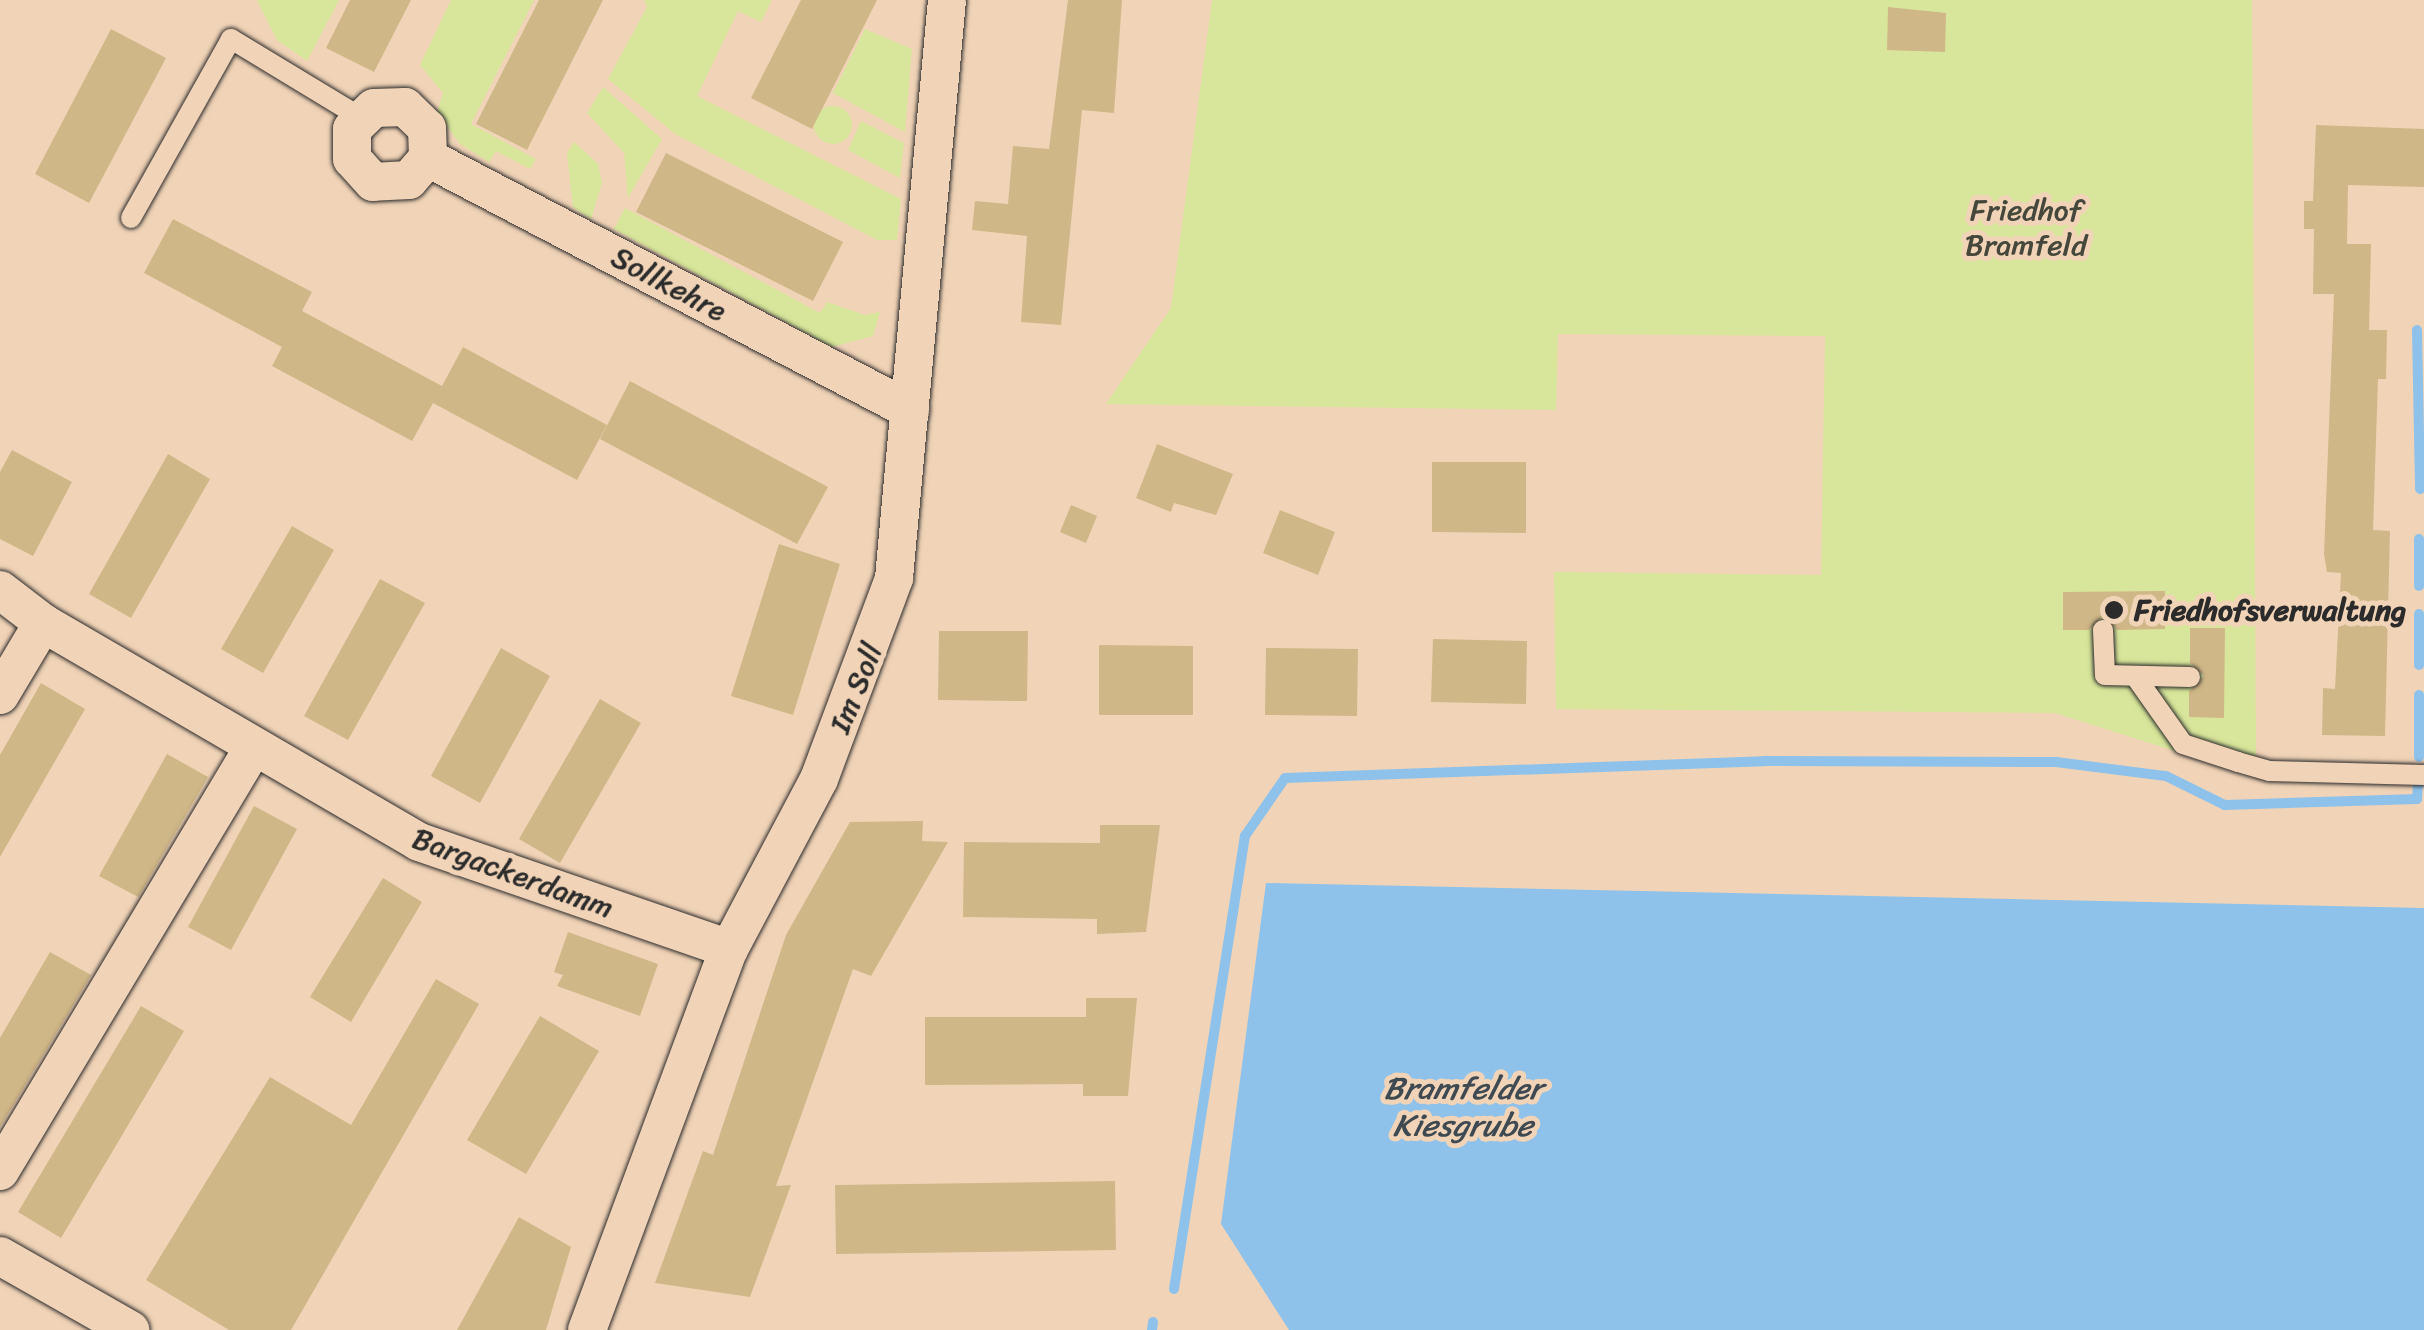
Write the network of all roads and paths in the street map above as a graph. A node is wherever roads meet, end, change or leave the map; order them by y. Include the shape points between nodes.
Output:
1 (947, 0) edge
2 (360, 117) junction
3 (428, 158) junction
4 (131, 218) dead end
5 (910, 410) junction
6 (0, 590) edge
7 (43, 623) junction
8 (2103, 630) dead end
9 (2135, 676) junction
10 (2190, 677) dead end
11 (0, 695) edge
12 (254, 747) junction
13 (2424, 775) edge
14 (730, 949) junction
15 (0, 1171) edge
16 (0, 1256) edge
17 (130, 1330) edge
18 (588, 1330) edge

1 - 5 street, Im Soll
2 - 3 street via 384,105 414,112 426,128
2 - 3 street via 349,150 373,182 409,180
2 - 4 lane via 231,39
3 - 5 street, Sollkehre
5 - 14 street, Im Soll via 894,578 878,633 820,779
6 - 7 street, Bargackerdamm
7 - 11 street
7 - 12 street, Bargackerdamm
8 - 9 lane via 2105,675
9 - 10 lane
9 - 13 lane via 2184,744 2270,771
12 - 14 street, Bargackerdamm via 419,842
12 - 15 street
14 - 18 street, Im Soll
16 - 17 street

